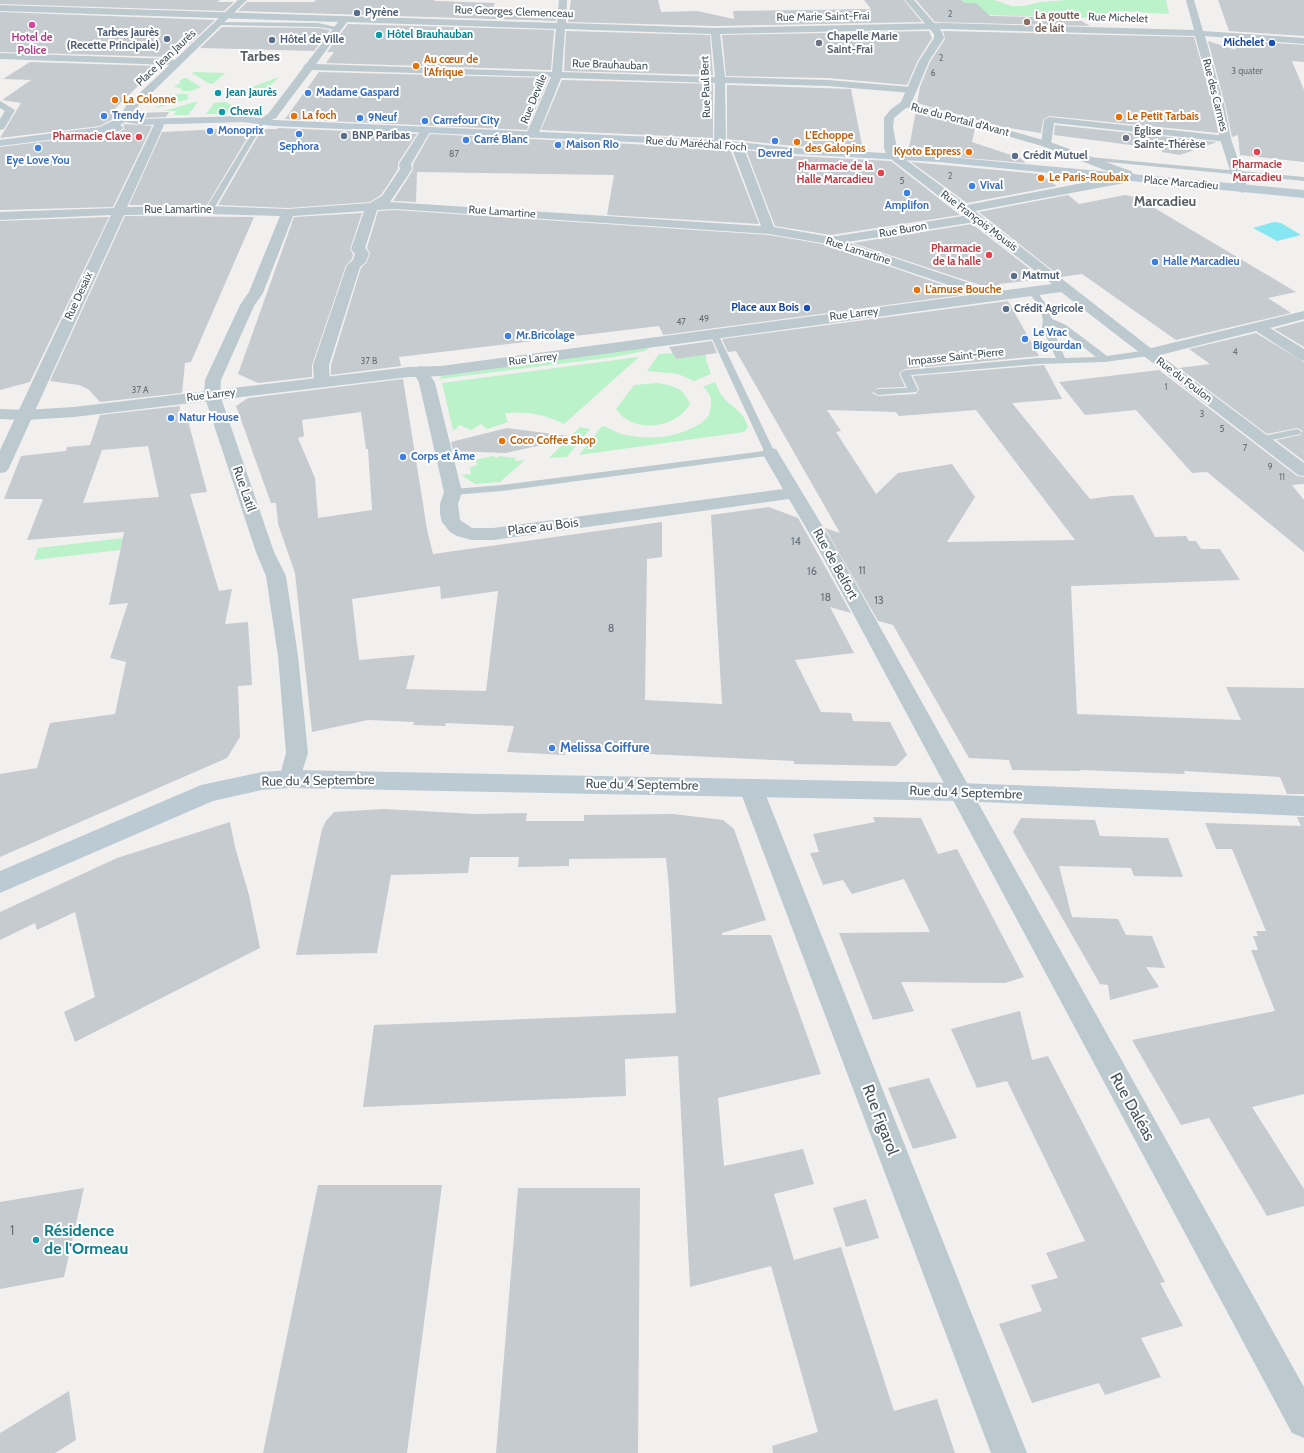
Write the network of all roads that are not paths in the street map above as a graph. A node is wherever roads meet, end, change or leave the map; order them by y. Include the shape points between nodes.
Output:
1 (243, 0) edge
2 (563, 0) edge
3 (909, 0) edge
4 (1190, 0) edge
5 (0, 8) edge
6 (226, 15) junction
7 (327, 18) junction
8 (346, 19) junction
9 (219, 24) junction
10 (318, 26) junction
11 (562, 26) junction
12 (932, 26) junction
13 (338, 28) junction
14 (715, 31) junction
15 (1199, 33) junction
16 (1304, 41) edge
17 (0, 56) edge
18 (18, 57) junction
19 (172, 62) dead end
20 (5, 65) dead end
21 (307, 67) junction
22 (557, 76) junction
23 (720, 80) junction
24 (911, 90) junction
25 (0, 104) edge
26 (906, 104) junction
27 (124, 118) junction
28 (262, 121) junction
29 (159, 125) junction
30 (0, 127) edge
31 (104, 129) junction
32 (426, 130) junction
33 (532, 135) junction
34 (1227, 139) junction
35 (1032, 140) joint
36 (0, 143) edge
37 (720, 143) junction
38 (1046, 144) junction
39 (737, 146) junction
40 (893, 156) junction
41 (1088, 160) junction
42 (1235, 173) junction
43 (1130, 178) junction
44 (1304, 179) edge
45 (1242, 189) junction
46 (1304, 194) edge
47 (372, 207) junction
48 (209, 210) junction
49 (120, 211) junction
50 (288, 213) junction
51 (970, 213) junction
52 (0, 216) edge
53 (769, 230) junction
54 (831, 241) junction
55 (1064, 287) junction
56 (1032, 291) junction
57 (994, 296) junction
58 (1304, 315) edge
59 (1048, 321) junction
60 (1259, 326) junction
61 (714, 334) junction
62 (1148, 353) junction
63 (1304, 356) edge
64 (1105, 359) junction
65 (1062, 361) junction
66 (420, 371) junction
67 (322, 383) junction
68 (878, 392) dead end
69 (212, 395) junction
70 (0, 414) edge
71 (25, 415) junction
72 (1297, 432) dead end
73 (1262, 439) junction
74 (770, 453) junction
75 (0, 468) edge
76 (1304, 471) edge
77 (453, 492) junction
78 (793, 493) junction
79 (290, 779) junction
80 (752, 788) junction
81 (959, 792) junction
82 (1304, 806) edge
83 (0, 882) edge
84 (1304, 1421) edge
85 (1009, 1453) edge

1 - 6 street, Place Jean Jaurès
2 - 11 street, Rue Deville
3 - 12 street
4 - 15 street, Rue des Carmes
5 - 6 street, Rue Georges Clemenceau
6 - 7 street, Rue Georges Clemenceau
6 - 9 street, Place Jean Jaurès
7 - 8 street, Rue Georges Clemenceau
7 - 10 lane
8 - 11 street, Rue Georges Clemenceau
8 - 13 street
9 - 10 lane
9 - 27 street, Place Jean Jaurès via 130,108
10 - 13 lane
11 - 14 street, Rue Georges Clemenceau
11 - 22 street, Rue Deville
12 - 14 street, Rue Marie Saint-Frai
12 - 15 street, Rue Michelet
12 - 24 street, Rue du Portail d'Avant via 939,34 939,38 924,61
13 - 21 street
14 - 23 street, Rue Paul Bert
15 - 16 street, Rue Michelet
15 - 34 street, Rue des Carmes
17 - 18 street
18 - 19 street
18 - 20 street
21 - 22 street, Rue Brauhauban
21 - 28 street via 272,116
22 - 23 street, Rue Brauhauban
22 - 33 street, Rue Deville
23 - 24 street, Rue Brauhauban via 828,83
23 - 37 street, Rue Paul Bert
24 - 26 street, Rue du Portail d'Avant
25 - 30 street via 10,110
26 - 35 street, Rue du Portail d'Avant
26 - 40 street via 889,118 890,148
27 - 28 main road, Rue du Maréchal Foch via 142,122 243,119
27 - 31 main road, Rue du Maréchal Foch
28 - 29 main road, Rue du Maréchal Foch
28 - 32 main road, Rue du Maréchal Foch
28 - 48 lane
29 - 31 main road, Rue du Maréchal Foch
29 - 49 street, Rue Desaix
31 - 36 main road, Rue du Maréchal Foch
32 - 33 main road, Rue du Maréchal Foch
32 - 47 street via 405,164 406,169 386,199
33 - 37 main road, Rue du Maréchal Foch
34 - 38 street via 1049,120
34 - 42 street, Rue des Carmes
35 - 38 street, Place Marcadieu
37 - 39 main road, Rue du Maréchal Foch
38 - 41 street, Place Marcadieu
39 - 40 main road, Rue du Maréchal Foch
39 - 53 street
40 - 43 main road, Rue du Maréchal Foch
40 - 51 street, Rue François Mousis
41 - 42 lane
41 - 43 street, Place Marcadieu via 1127,174
42 - 44 lane
42 - 45 street, Rue des Carmes
43 - 45 main road, Place Marcadieu
43 - 51 street, Place Marcadieu
45 - 46 main road, Place Marcadieu
47 - 50 street, Rue Lamartine
47 - 53 street, Rue Lamartine via 395,205
47 - 67 street via 358,249 362,253 359,262 354,265 321,365
48 - 49 street, Rue Lamartine
48 - 50 street, Rue Lamartine
49 - 52 street, Rue Lamartine
49 - 71 street, Rue Desaix
50 - 69 street, Rue Latil via 258,289 247,306 213,380
51 - 54 street, Rue Buron via 853,239
51 - 55 street, Rue François Mousis
53 - 54 street, Rue Lamartine
54 - 57 street, Rue Lamartine
55 - 56 street, Rue Larrey
55 - 62 street, Rue du Foulon
56 - 57 street, Rue Larrey
56 - 59 lane via 1041,303
57 - 61 street, Rue Larrey
58 - 60 street
59 - 64 lane via 1063,327
59 - 65 lane via 1046,327
60 - 62 street
60 - 63 street
61 - 66 street, Rue Larrey
61 - 74 lane, Rue de Belfort
62 - 64 lane
62 - 73 street, Rue du Foulon
64 - 65 lane
65 - 68 lane, Impasse Saint-Pierre via 905,373 913,390
66 - 67 street, Rue Larrey
66 - 77 street, Place au Bois via 427,383
67 - 69 street, Rue Larrey
69 - 71 street, Rue Larrey via 74,412
69 - 79 street, Rue Latil via 265,552 276,576 288,656 297,753
70 - 71 street, Rue Larrey
71 - 75 street, Rue Desaix
72 - 73 lane
73 - 76 street, Rue du Foulon
74 - 77 lane via 502,488
74 - 78 street, Rue de Belfort
77 - 78 street, Place au Bois via 449,504 452,522 460,531 476,535
78 - 81 street, Rue de Belfort via 828,550
79 - 80 main road, Rue du 4 Septembre
79 - 83 main road, Rue du 4 Septembre via 262,781 209,792
80 - 81 main road, Rue du 4 Septembre
80 - 85 street, Rue Figarol
81 - 82 main road, Rue du 4 Septembre
81 - 84 street, Rue Daléas

